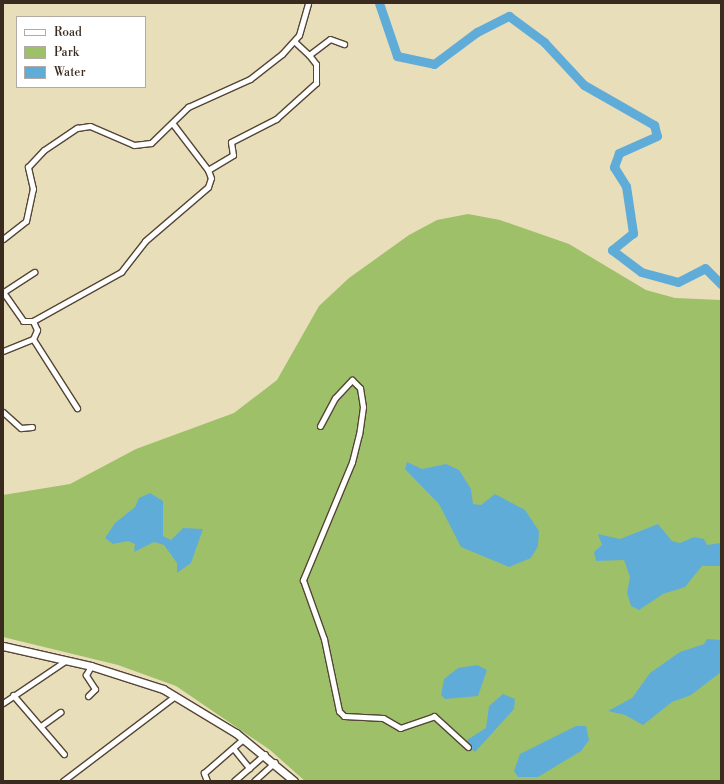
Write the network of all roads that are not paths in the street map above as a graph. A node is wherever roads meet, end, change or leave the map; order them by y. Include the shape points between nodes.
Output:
1 (308, 3) edge
2 (295, 42) junction
3 (344, 44) dead end
4 (309, 55) junction
5 (173, 124) junction
6 (208, 170) junction
7 (3, 239) edge
8 (34, 272) dead end
9 (4, 292) edge
10 (33, 321) junction
11 (33, 339) junction
12 (3, 350) edge
13 (77, 408) dead end
14 (3, 412) edge
15 (320, 426) dead end
16 (32, 427) dead end
17 (3, 646) edge
18 (65, 661) junction
19 (91, 666) junction
20 (13, 695) junction
21 (88, 696) dead end
22 (175, 696) junction
23 (3, 703) edge
24 (60, 712) dead end
25 (41, 726) junction
26 (243, 739) junction
27 (468, 747) dead end
28 (233, 748) junction
29 (64, 754) dead end
30 (265, 754) junction
31 (275, 762) junction
32 (249, 768) junction
33 (291, 780) edge
34 (63, 781) edge
35 (207, 781) edge
36 (234, 781) edge
37 (254, 781) edge

1 - 2 street
2 - 4 street
2 - 5 street via 259,73 188,107
3 - 4 street via 330,39
4 - 6 street via 316,64 316,83 276,119 231,142 233,154
5 - 6 street
5 - 7 street via 141,146 90,126 77,128 44,150 28,167 33,189 26,221
6 - 10 street via 211,178 208,187 145,240 121,272
8 - 9 street
9 - 10 street via 23,321
10 - 11 street via 37,330
11 - 12 street
11 - 13 street
14 - 16 street via 21,428
15 - 27 street via 335,398 352,380 360,388 363,407 359,434 352,462 303,580 326,646 339,711 344,716 383,718 400,728 434,716
17 - 18 street
18 - 19 street
18 - 20 street
19 - 21 street via 86,675 95,689
19 - 22 street via 142,681
20 - 23 street
20 - 25 street
22 - 26 street
22 - 34 street
24 - 25 street
25 - 29 street
26 - 28 street
26 - 30 street
28 - 32 street
28 - 35 street via 204,773
30 - 31 street
30 - 32 street
31 - 33 street
31 - 37 street
32 - 36 street

